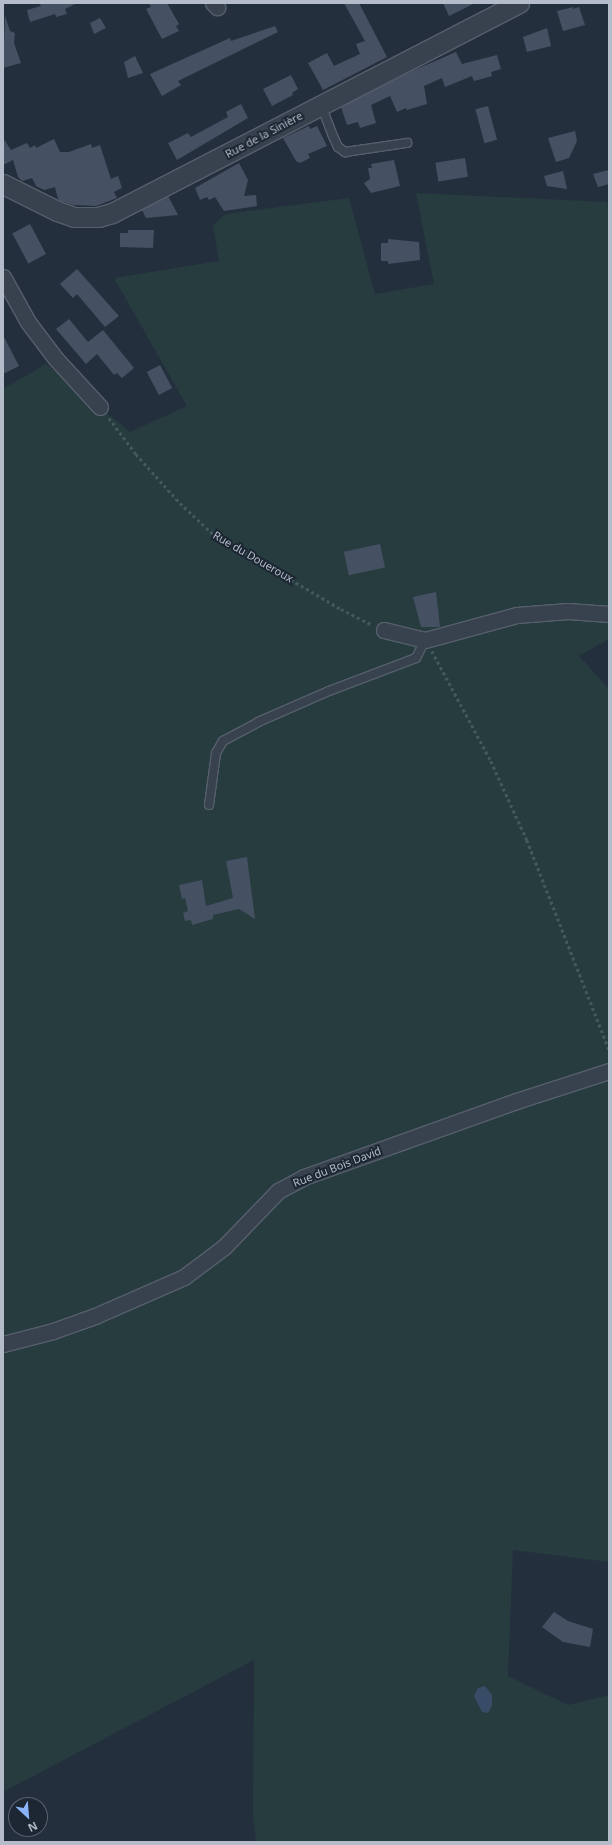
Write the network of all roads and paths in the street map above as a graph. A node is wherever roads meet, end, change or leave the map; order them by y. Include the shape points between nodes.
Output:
1 (519, 3) edge
2 (321, 105) junction
3 (407, 143) dead end
4 (3, 184) edge
5 (3, 277) edge
6 (6, 293) edge
7 (100, 406) joint
8 (609, 614) edge
9 (384, 630) joint
10 (428, 640) junction
11 (210, 805) dead end
12 (609, 1049) edge
13 (609, 1071) edge
14 (3, 1344) edge

1 - 2 street, Rue de la Sinière
2 - 3 lane via 336,141 345,152
2 - 4 street, Rue de la Sinière via 135,203 98,217 74,217
5 - 6 street
6 - 7 street via 56,359
7 - 9 path, Rue du Doueroux via 136,454 212,534 341,609
8 - 10 street via 568,611 517,615
9 - 10 street
10 - 11 lane via 416,658 329,691 258,722 223,741 216,753
10 - 12 path via 432,655 491,761 527,840
13 - 14 street, Rue du Bois David via 516,1101 304,1177 278,1191 224,1247 184,1277 95,1316 53,1331

